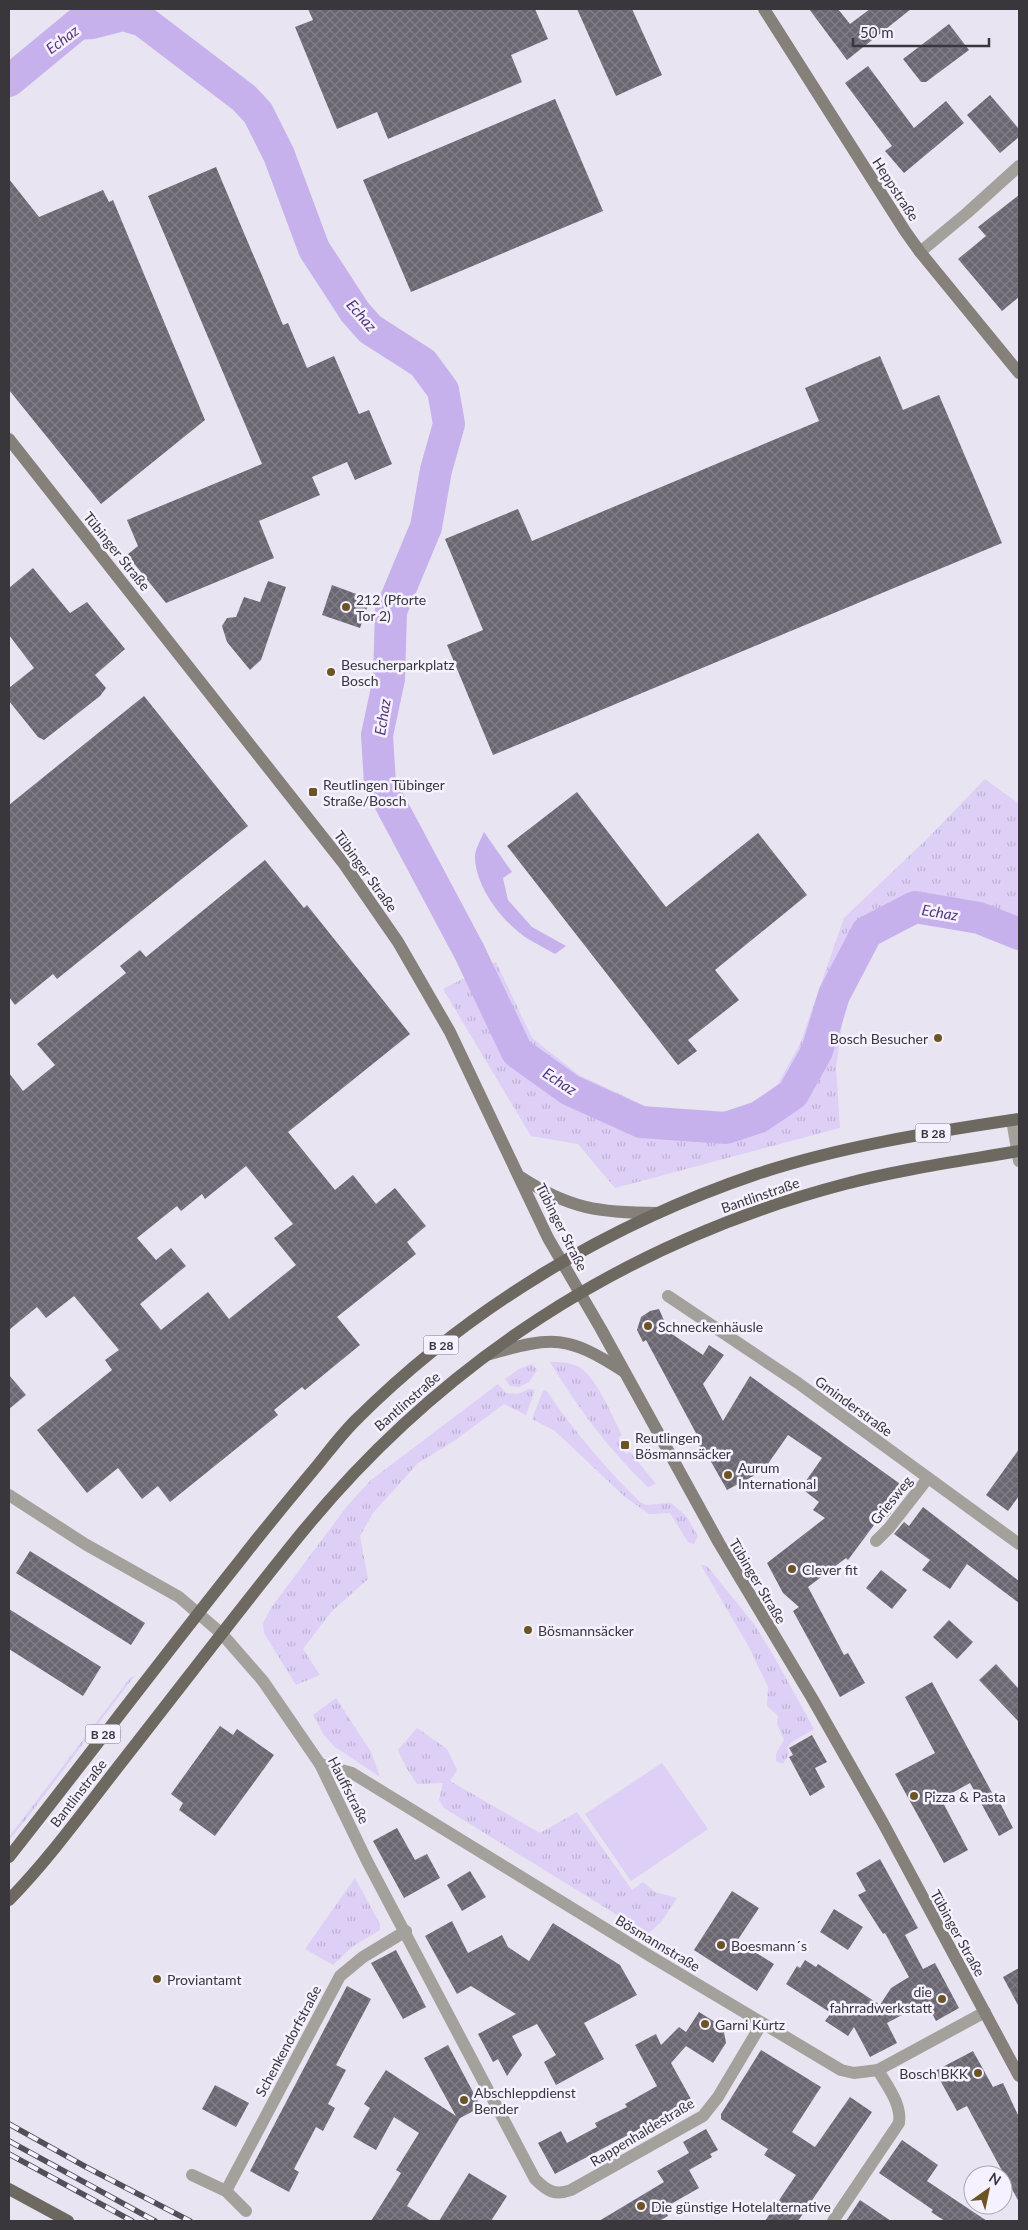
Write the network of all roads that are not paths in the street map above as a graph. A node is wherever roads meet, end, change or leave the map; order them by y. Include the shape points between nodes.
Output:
1 (764, 9) edge
2 (1019, 166) edge
3 (920, 252) junction
4 (1019, 373) edge
5 (9, 440) edge
6 (1016, 1119) edge
7 (1019, 1155) edge
8 (519, 1176) junction
9 (658, 1214) junction
10 (562, 1262) junction
11 (580, 1293) junction
12 (668, 1296) dead end
13 (484, 1356) junction
14 (625, 1373) junction
15 (928, 1478) junction
16 (9, 1495) edge
17 (876, 1540) dead end
18 (1018, 1540) edge
19 (198, 1612) junction
20 (222, 1634) junction
21 (320, 1764) junction
22 (9, 1857) edge
23 (9, 1900) edge
24 (406, 1931) junction
25 (985, 2012) junction
26 (762, 2023) junction
27 (878, 2070) junction
28 (1019, 2076) edge
29 (192, 2175) dead end
30 (9, 2188) edge
31 (226, 2191) junction
32 (552, 2193) joint
33 (246, 2211) dead end
34 (68, 2221) edge
35 (833, 2221) edge

1 - 3 street, Heppstraße
2 - 3 street
3 - 4 street, Heppstraße
5 - 8 street, Tübinger Straße via 373,904 450,1032
6 - 7 street
6 - 9 main road, Bantlinstraße / B 28 via 886,1142 799,1162 751,1177
7 - 11 main road, Bantlinstraße / B 28 via 891,1174 799,1198 728,1221 647,1256
8 - 9 street via 554,1197 587,1209
8 - 10 street, Tübinger Straße
9 - 10 main road, Bantlinstraße / B 28
10 - 11 street, Tübinger Straße
10 - 19 main road, Bantlinstraße / B 28 via 447,1340 358,1418
11 - 13 main road, Bantlinstraße / B 28
11 - 14 street, Tübinger Straße
12 - 15 street, Gminderstraße via 798,1383
13 - 14 street via 538,1341 560,1342 589,1351
13 - 20 main road, Bantlinstraße / B 28 via 400,1425 349,1477
14 - 25 street, Tübinger Straße via 715,1537 878,1815
15 - 17 street, Griesweg
15 - 18 street, Gminderstraße
16 - 19 street, Hauffstraße via 174,1594
19 - 20 street, Hauffstraße
19 - 22 main road, Bantlinstraße / B 28
20 - 21 street, Hauffstraße via 263,1681
20 - 23 main road, Bantlinstraße / B 28
21 - 24 street, Hauffstraße via 367,1861
21 - 26 street, Bösmannstraße via 352,1773
24 - 31 street, Schenkendorfstraße via 363,1957 340,1976
24 - 32 street, Hauffstraße via 536,2179
25 - 27 street, Bösmannstraße
25 - 28 street, Tübinger Straße
26 - 27 street, Bösmannstraße via 841,2070 854,2074
26 - 32 street, Rappenhaldestraße via 718,2097 702,2116 571,2190 562,2194
27 - 35 street via 898,2106 900,2123
29 - 31 street
30 - 34 main road
31 - 33 street

